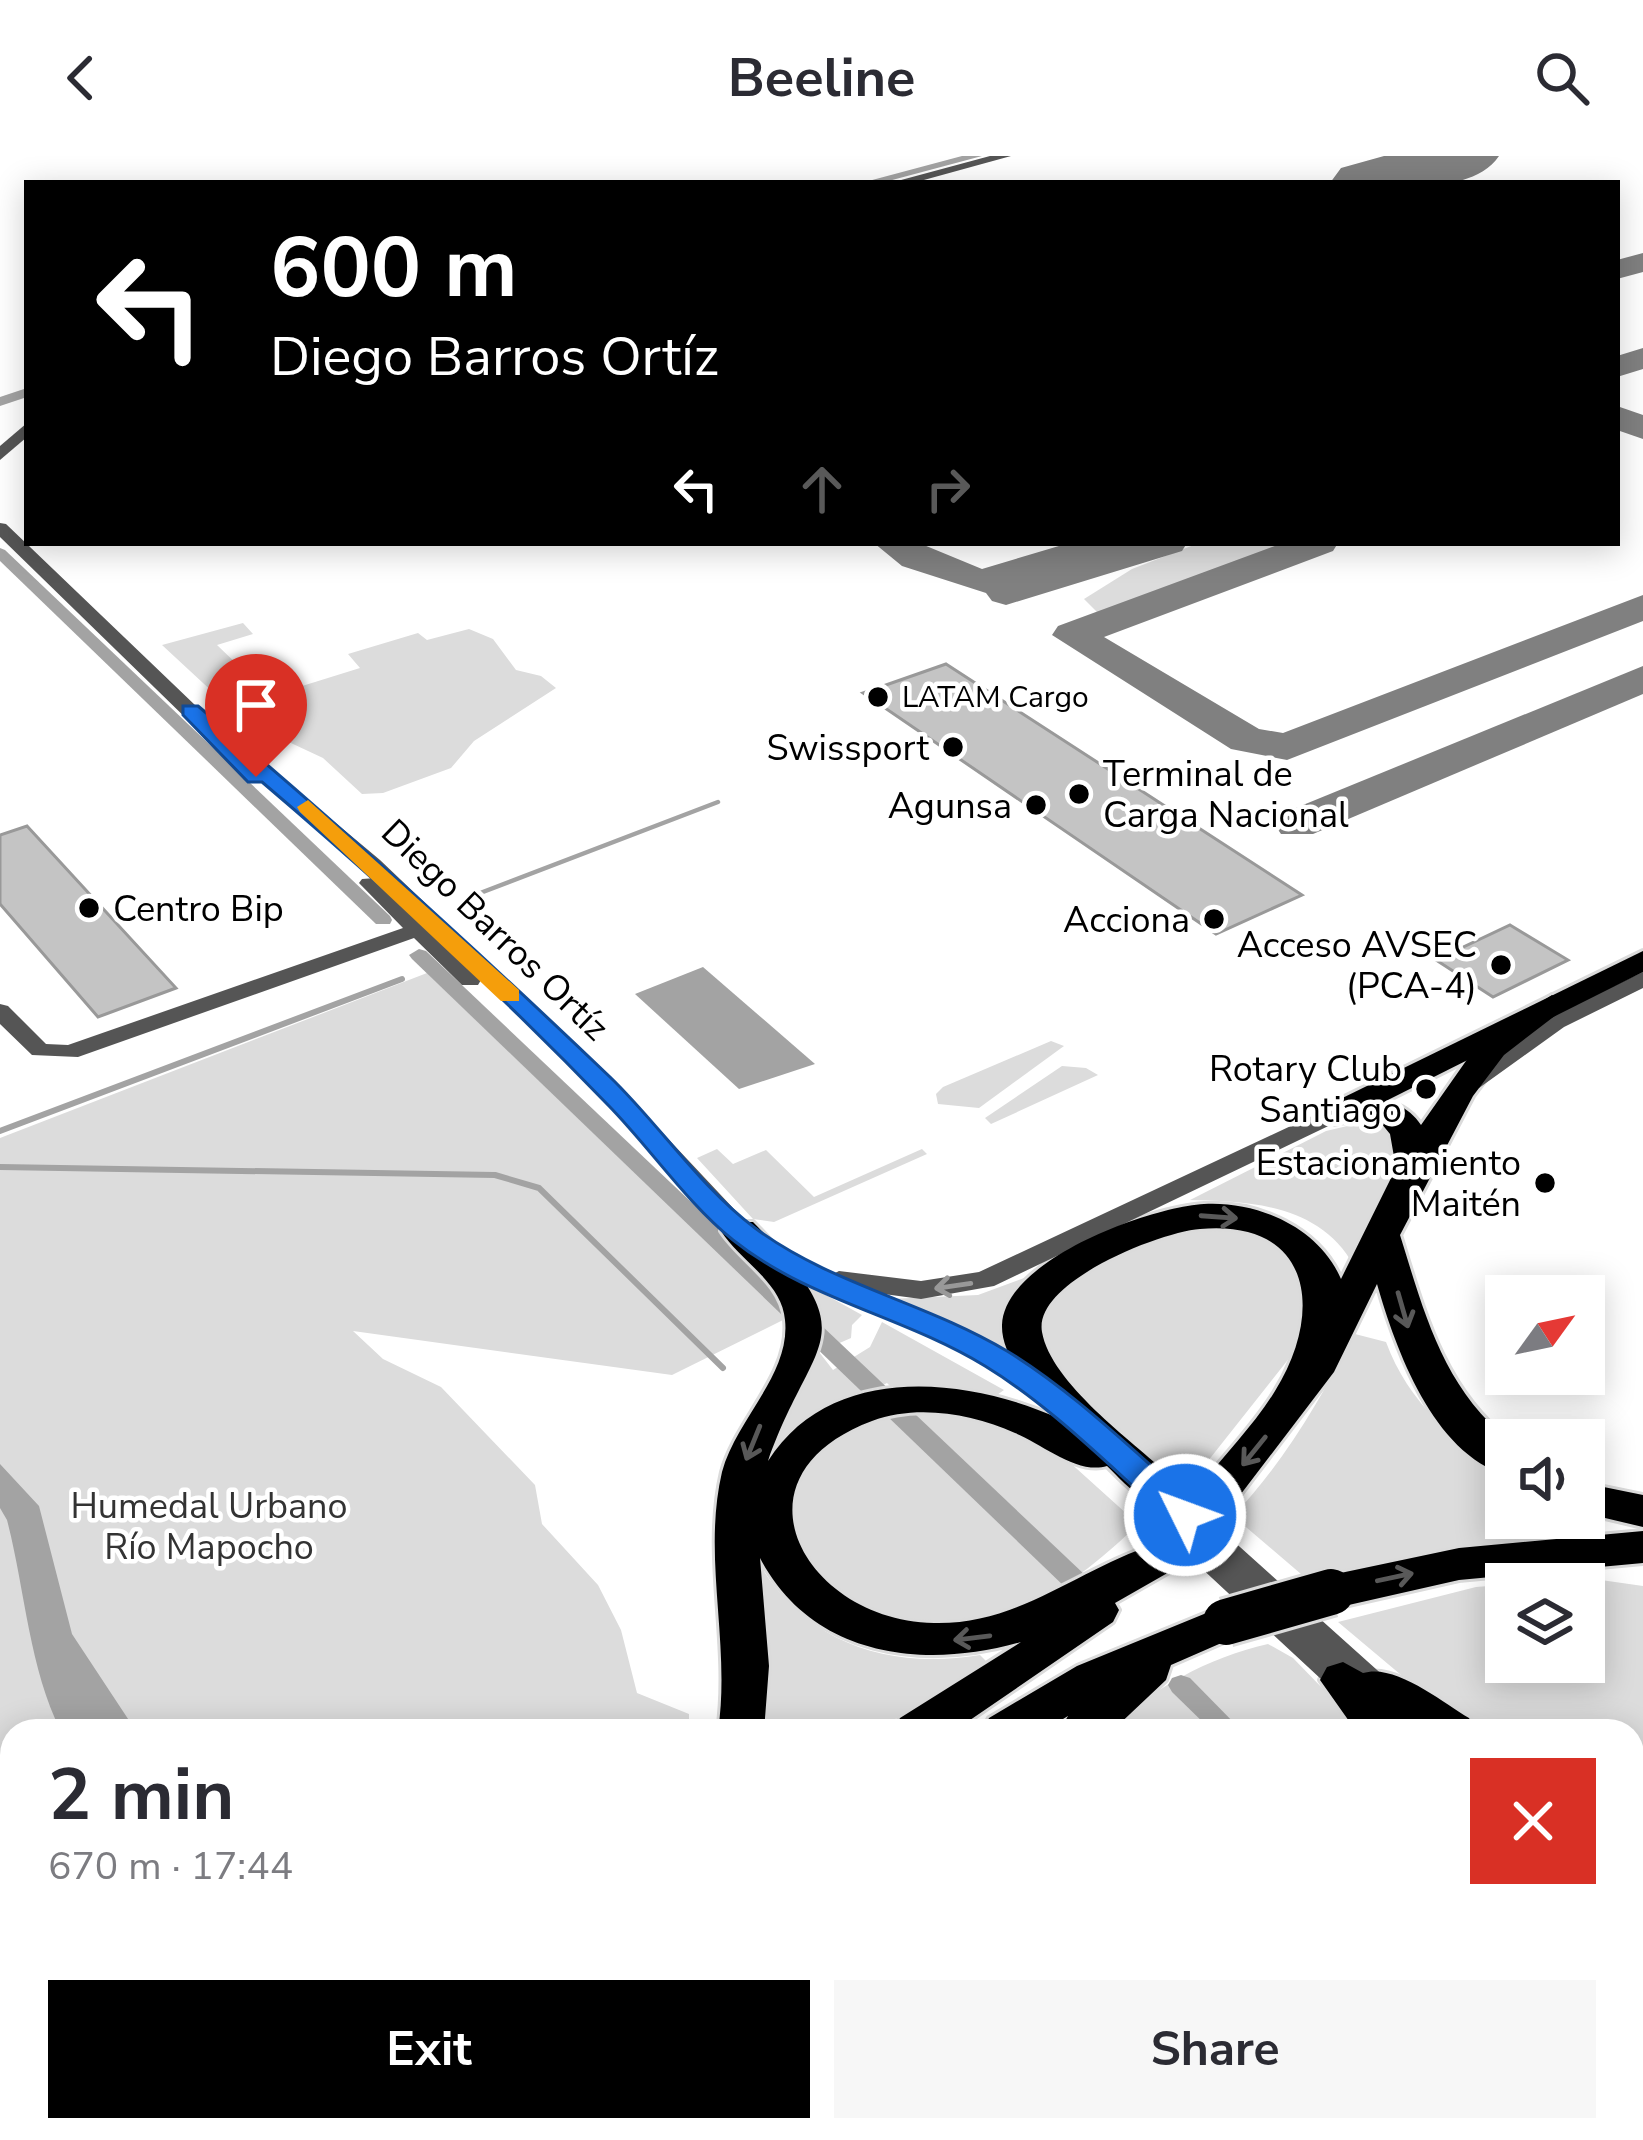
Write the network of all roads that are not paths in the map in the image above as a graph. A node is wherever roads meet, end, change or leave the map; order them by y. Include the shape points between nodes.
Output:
1 (1005, 156) edge
2 (908, 180) edge
3 (24, 431) edge
4 (0, 455) edge
5 (0, 529) edge
6 (426, 928) junction
7 (1643, 960) edge
8 (1643, 979) edge
9 (1552, 1005) junction
10 (0, 1011) edge
11 (1457, 1093) junction
12 (1335, 1114) junction
13 (1414, 1168) junction
14 (740, 1232) joint
15 (1382, 1235) junction
16 (781, 1271) junction
17 (879, 1306) junction
18 (1291, 1405) junction
19 (1485, 1442) edge
20 (1095, 1455) junction
21 (1154, 1486) junction
22 (1605, 1503) edge
23 (1643, 1511) edge
24 (1643, 1547) edge
25 (1162, 1554) junction
26 (1459, 1564) junction
27 (1643, 1574) edge
28 (1209, 1629) junction
29 (1367, 1699) edge
30 (742, 1719) edge
31 (935, 1719) edge
32 (1025, 1719) edge
33 (1093, 1719) edge
34 (1403, 1719) edge
35 (1421, 1719) edge

1 - 2 street
3 - 4 street
5 - 6 street, Diego Barros Ortíz via 191,710 305,804
6 - 10 street via 70,1052 40,1050
6 - 14 street, Diego Barros Ortíz
7 - 9 highway
8 - 11 street via 1556,1022
9 - 11 highway via 1492,1048
9 - 12 highway
11 - 13 highway
12 - 13 highway via 1372,1109 1399,1118 1413,1138
12 -> 16 street via 985,1280 934,1289
13 - 15 highway
14 - 16 highway
15 - 18 highway
15 -> 19 highway via 1432,1382
16 - 17 street
16 -> 30 highway via 802,1307 804,1339 741,1478
17 - 20 street via 1016,1385
17 - 21 street via 996,1358
21 -> 18 highway via 1036,1365 1020,1323 1044,1282 1174,1219 1228,1217 1280,1234 1316,1264 1326,1300
18 -> 25 highway, bridge
25 -> 20 highway via 1067,1608 995,1635 919,1640 850,1622 811,1597 772,1536 779,1476 800,1448 829,1425 886,1403 982,1404
20 - 29 street
21 - 29 street
22 - 23 highway
24 - 26 highway
25 - 31 highway via 1041,1653
26 - 27 highway
28 -> 26 highway, bridge
28 - 32 highway via 1093,1679
28 - 33 highway
29 - 34 street
29 - 35 highway

